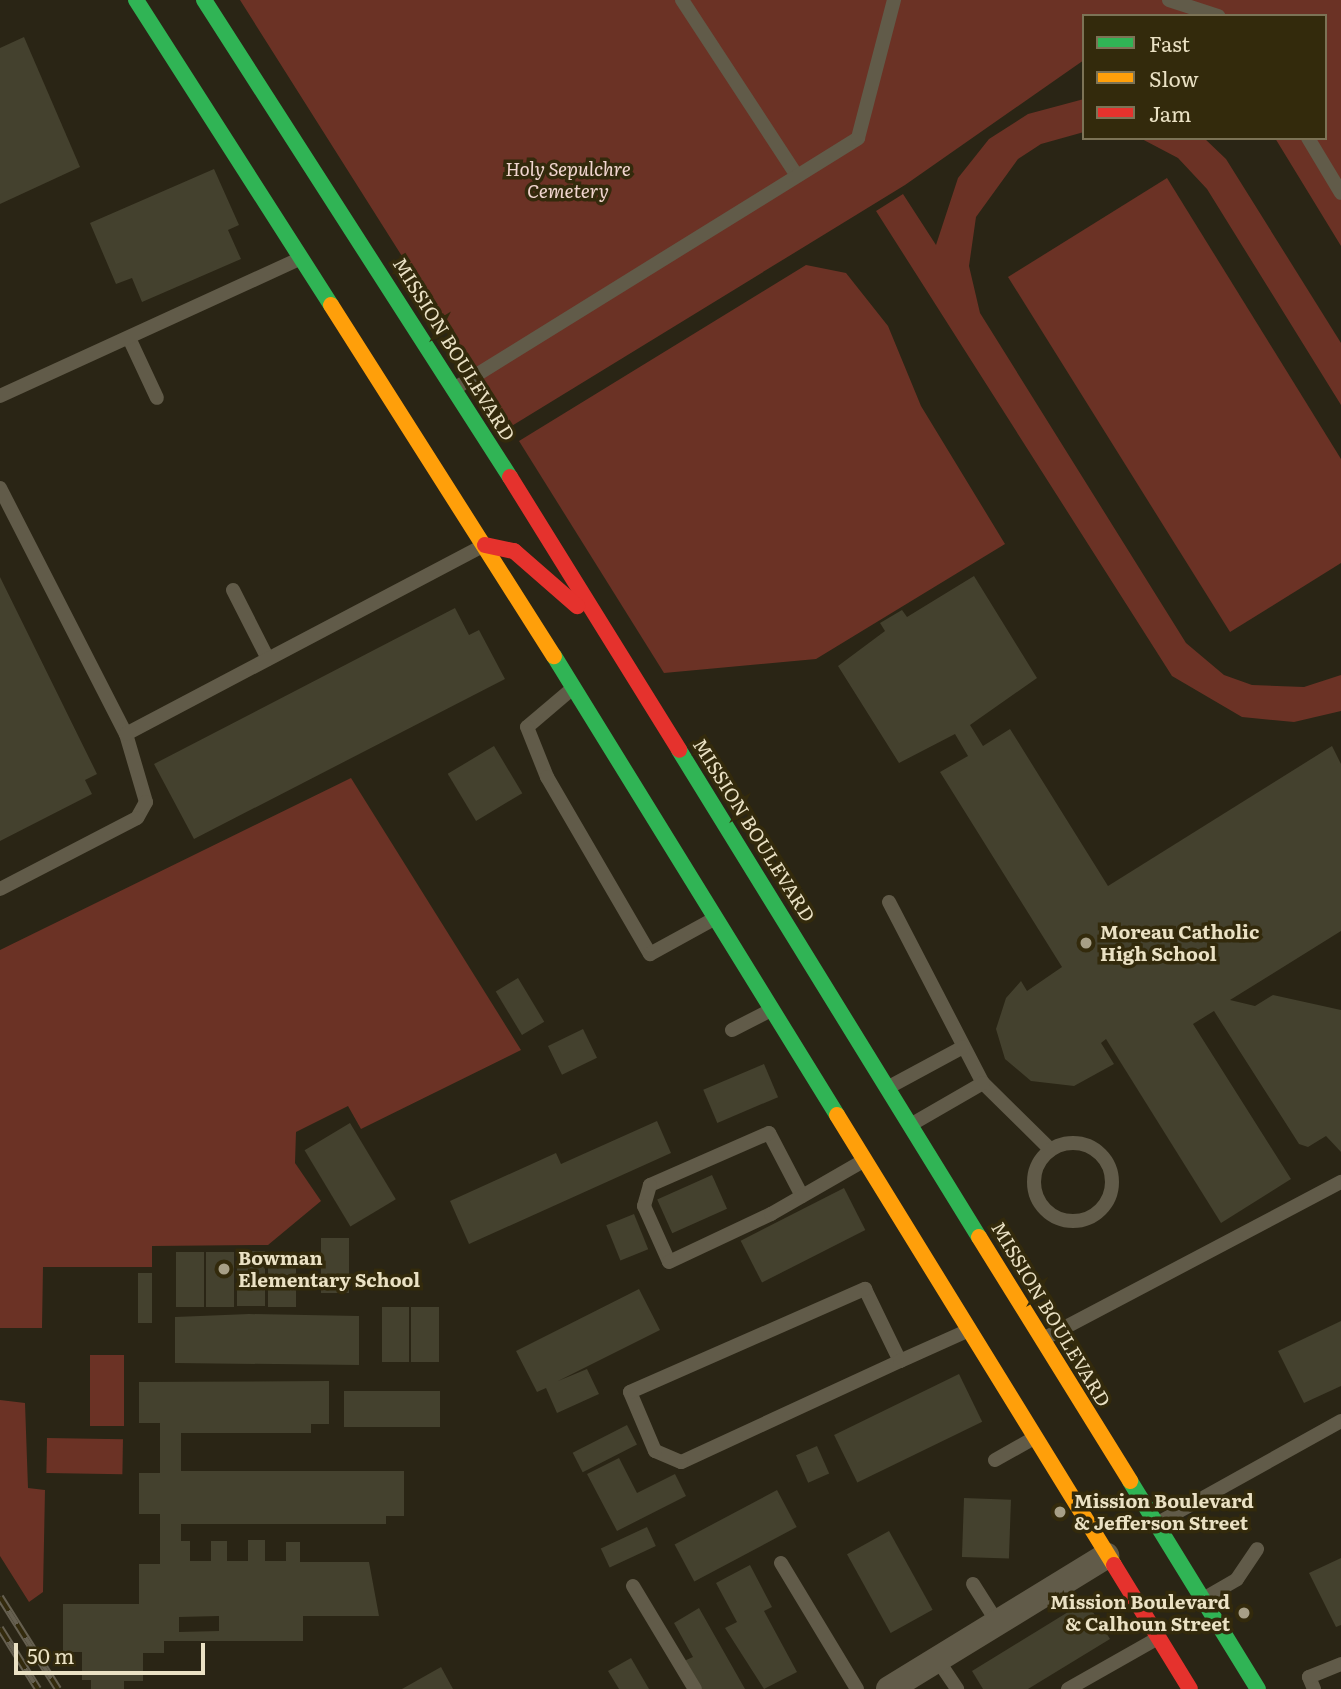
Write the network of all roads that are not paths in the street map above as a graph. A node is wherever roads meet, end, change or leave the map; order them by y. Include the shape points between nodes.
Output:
1 (136, 0) edge
2 (204, 0) edge
3 (682, 0) edge
4 (894, 0) edge
5 (1175, 1) edge
6 (1212, 14) edge
7 (1309, 140) edge
8 (797, 176) junction
9 (1341, 193) edge
10 (302, 258) junction
11 (129, 338) junction
12 (455, 388) junction
13 (0, 396) edge
14 (157, 398) dead end
15 (0, 488) edge
16 (485, 545) junction
17 (233, 590) dead end
18 (610, 636) junction
19 (268, 659) junction
20 (574, 687) junction
21 (126, 734) junction
22 (0, 889) edge
23 (888, 902) dead end
24 (716, 918) junction
25 (772, 1010) junction
26 (732, 1030) dead end
27 (962, 1047) junction
28 (983, 1083) junction
29 (889, 1087) junction
30 (912, 1124) junction
31 (1050, 1149) junction
32 (864, 1161) junction
33 (1341, 1182) edge
34 (802, 1196) junction
35 (968, 1330) junction
36 (1042, 1339) junction
37 (900, 1361) junction
38 (992, 1369) junction
39 (1341, 1421) edge
40 (1034, 1438) junction
41 (995, 1460) dead end
42 (1155, 1525) junction
43 (1257, 1549) dead end
44 (1106, 1556) junction
45 (780, 1563) dead end
46 (973, 1584) dead end
47 (633, 1586) dead end
48 (1201, 1599) junction
49 (997, 1622) junction
50 (1158, 1638) junction
51 (937, 1659) junction
52 (1341, 1664) edge
53 (695, 1689) edge
54 (857, 1689) edge
55 (889, 1689) edge
56 (957, 1689) edge
57 (1068, 1689) edge
58 (1190, 1689) edge
59 (1258, 1689) edge
60 (1314, 1689) edge

1 - 10 main road
2 - 12 main road, MISSION BOULEVARD
3 - 8 lane
4 - 8 lane via 858,138
5 - 6 lane
7 - 9 lane
8 - 12 lane
10 - 11 lane
10 - 16 main road
11 - 13 lane
11 - 14 lane
12 - 18 main road, MISSION BOULEVARD
15 - 21 lane
16 - 18 main road via 514,551
16 - 19 lane
16 - 20 main road
17 - 19 lane
18 - 29 main road, MISSION BOULEVARD
19 - 21 lane
20 - 24 main road
20 - 24 lane via 527,727 547,777 650,954
21 - 22 lane via 144,778 146,802 137,818
23 - 27 lane
24 - 25 main road
25 - 26 lane
25 - 32 main road
27 - 28 lane
27 - 29 lane
28 - 30 lane
28 - 31 lane
29 - 30 main road, MISSION BOULEVARD
30 - 36 main road, MISSION BOULEVARD
31 - 31 lane via 1035,1169 1041,1205 1074,1221 1097,1213 1112,1191 1109,1164 1089,1146
32 - 34 lane
32 - 35 main road
33 - 36 lane
34 - 34 lane via 669,1262 644,1206 650,1185 769,1133
35 - 37 lane
35 - 38 main road
36 - 38 main road
36 - 42 main road, MISSION BOULEVARD
37 - 37 lane via 681,1462 655,1451 631,1392 865,1289
38 - 40 main road
39 - 42 lane
40 - 41 lane
40 - 44 main road
42 - 48 main road, MISSION BOULEVARD
43 - 48 lane via 1237,1579
44 - 49 street
44 - 50 main road
45 - 54 lane
46 - 49 lane
47 - 53 lane
48 - 59 main road, MISSION BOULEVARD
49 - 51 street
50 - 57 lane
50 - 58 main road
51 - 55 street
51 - 56 lane
52 - 60 lane via 1309,1677

